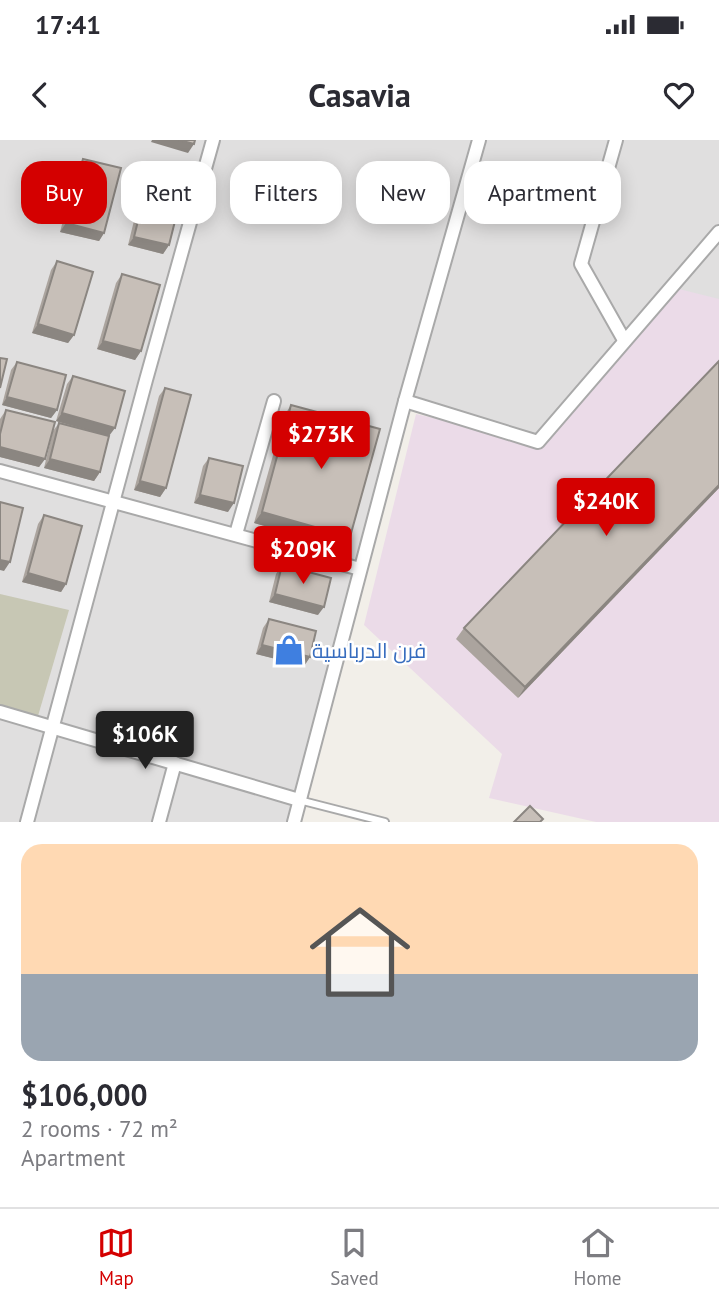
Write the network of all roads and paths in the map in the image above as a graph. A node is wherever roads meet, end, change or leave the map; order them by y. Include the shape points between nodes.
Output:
1 (213, 140) edge
2 (479, 140) edge
3 (616, 140) edge
4 (719, 232) edge
5 (624, 340) junction
6 (274, 401) dead end
7 (405, 401) junction
8 (0, 471) edge
9 (113, 500) junction
10 (236, 534) junction
11 (360, 569) junction
12 (0, 712) edge
13 (52, 727) junction
14 (175, 763) junction
15 (299, 800) junction
16 (27, 822) edge
17 (159, 822) edge
18 (294, 822) edge
19 (385, 822) edge

1 - 9 street
2 - 7 street
3 - 5 street via 581,264
4 - 5 street
5 - 7 street via 538,442
6 - 10 street
7 - 11 street
8 - 9 street
9 - 10 street
9 - 13 street
10 - 11 street
11 - 15 street
12 - 13 street
13 - 14 street
13 - 16 street
14 - 15 street
14 - 17 street
15 - 18 street
15 - 19 lane

